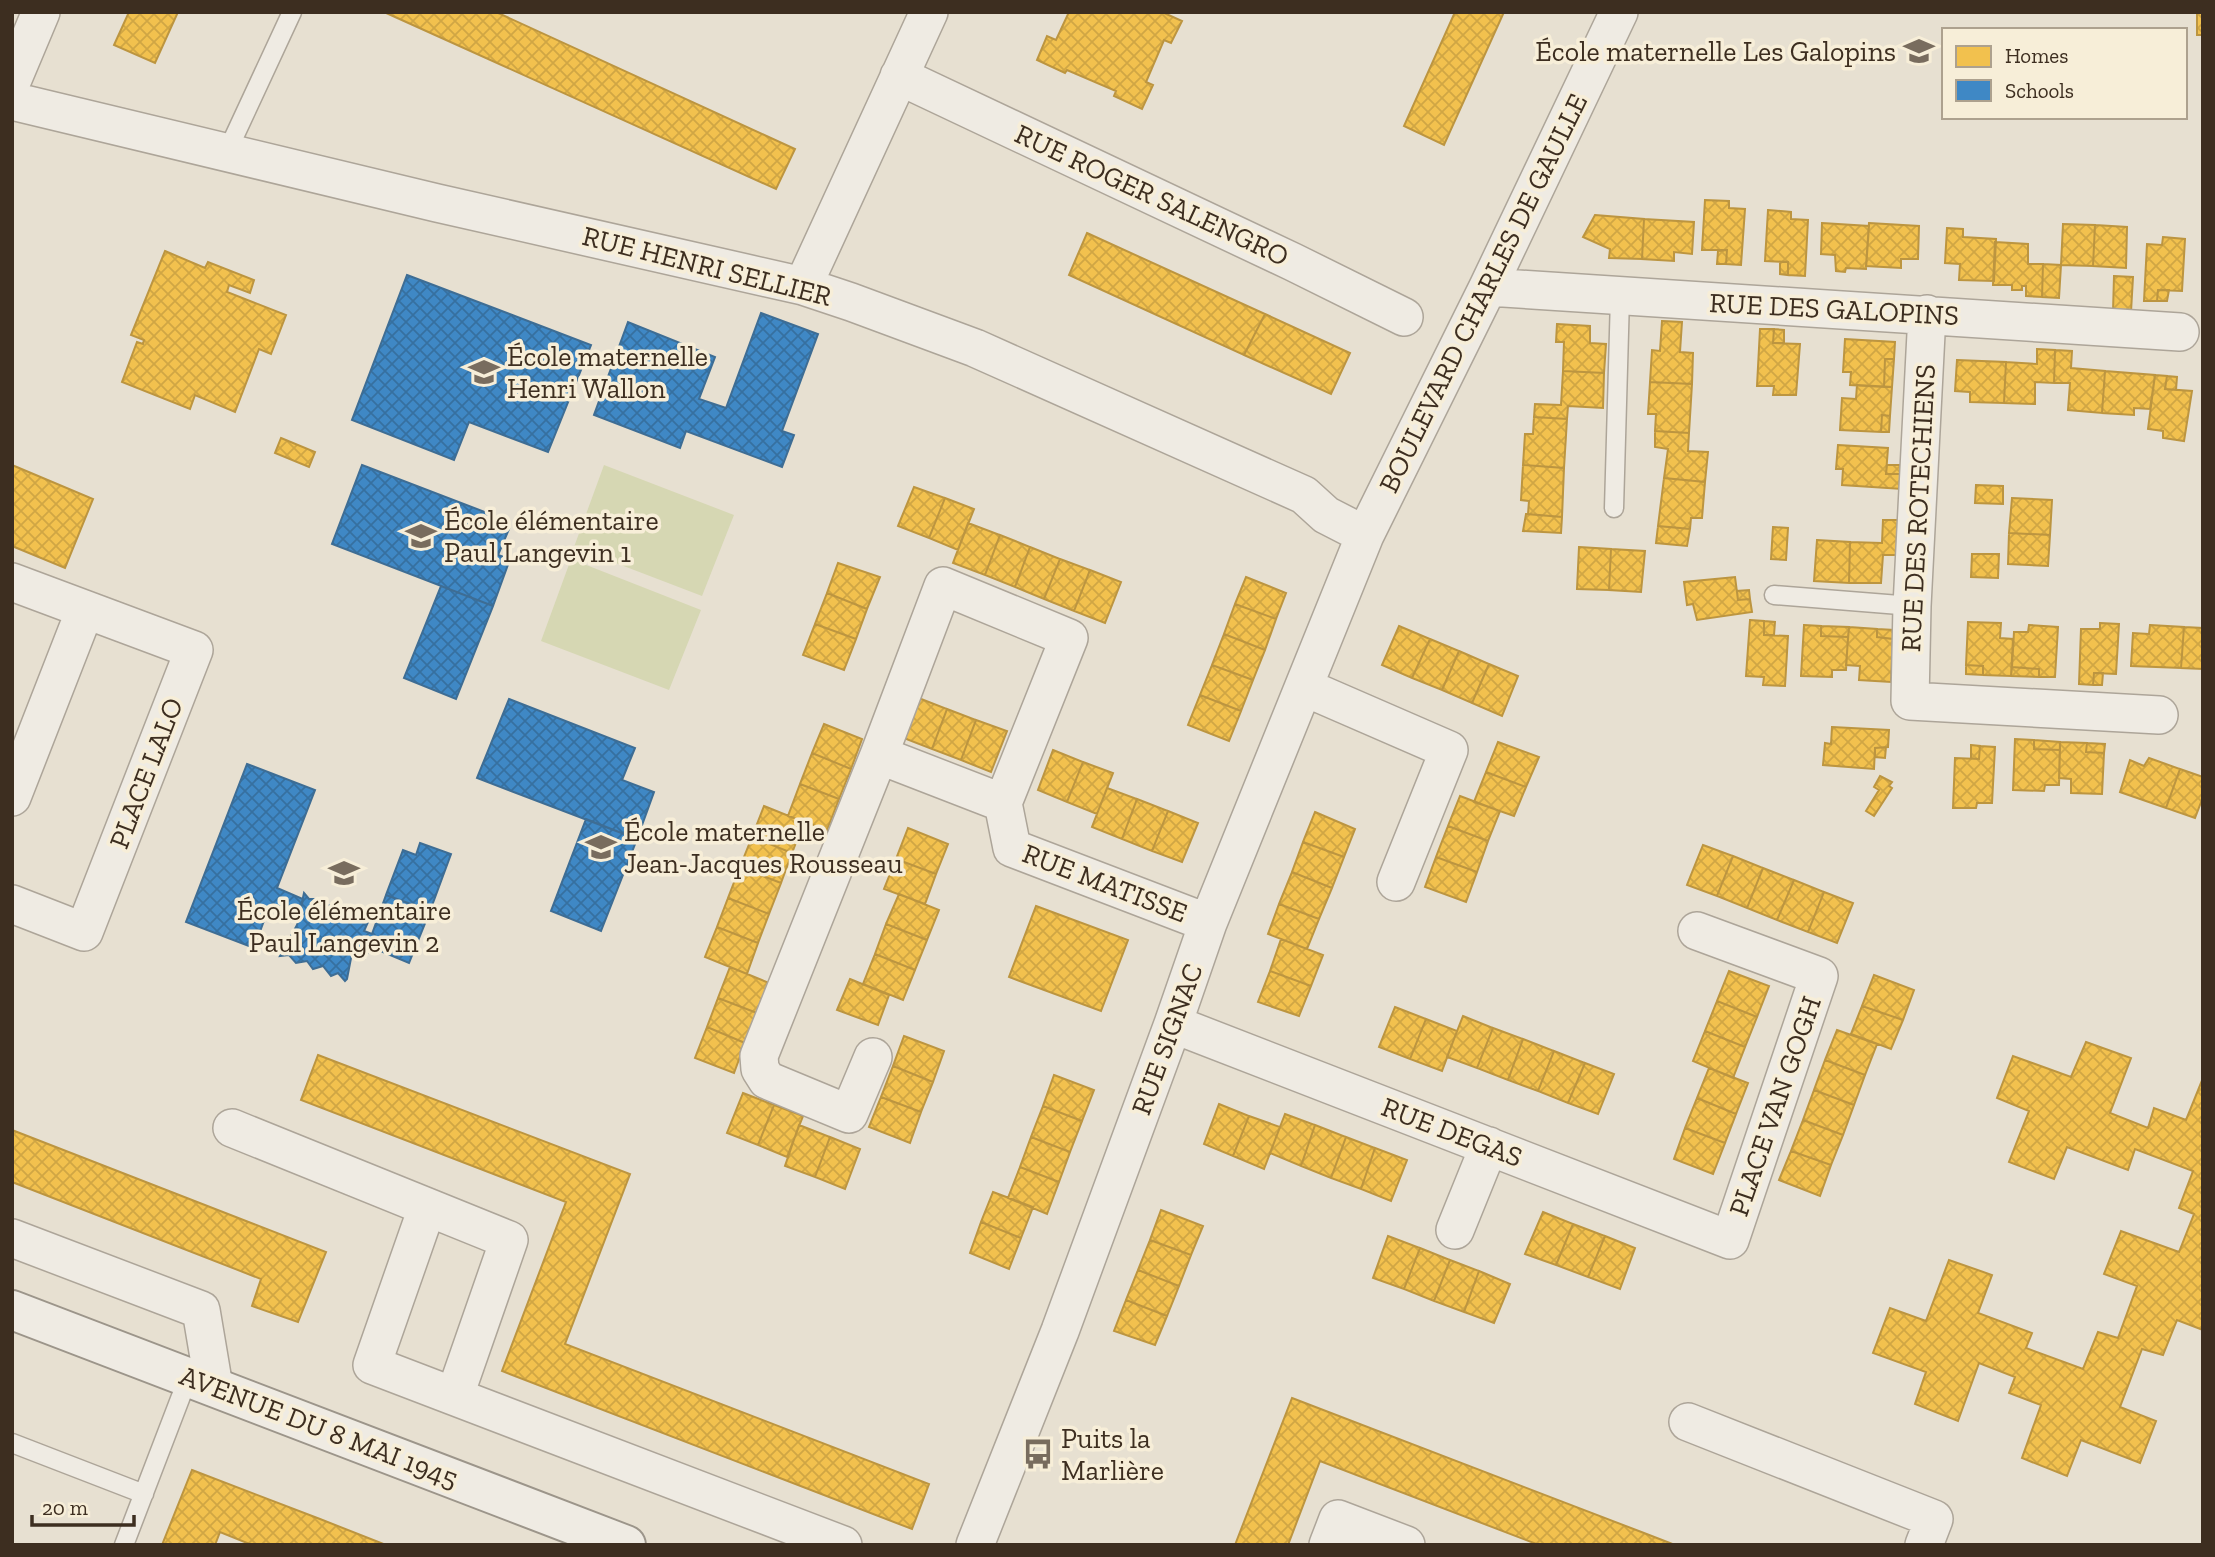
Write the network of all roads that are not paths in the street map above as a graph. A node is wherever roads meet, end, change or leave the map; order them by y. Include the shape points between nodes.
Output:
1 (41, 12) edge
2 (292, 12) edge
3 (929, 12) edge
4 (1619, 12) edge
5 (899, 76) junction
6 (12, 81) edge
7 (12, 102) edge
8 (227, 152) junction
9 (803, 286) junction
10 (1488, 287) junction
11 (1620, 297) junction
12 (1927, 314) junction
13 (1404, 317) dead end
14 (2180, 332) dead end
15 (1614, 508) dead end
16 (1365, 535) junction
17 (12, 582) edge
18 (1774, 595) dead end
19 (1912, 606) junction
20 (85, 610) junction
21 (1304, 687) junction
22 (2159, 715) dead end
23 (879, 755) junction
24 (12, 797) edge
25 (1003, 803) junction
26 (1396, 882) dead end
27 (12, 904) edge
28 (1208, 923) junction
29 (1698, 931) dead end
30 (1173, 1024) junction
31 (873, 1057) dead end
32 (232, 1128) dead end
33 (1489, 1146) junction
34 (427, 1208) junction
35 (1455, 1230) dead end
36 (12, 1238) edge
37 (1730, 1240) joint
38 (12, 1310) edge
39 (201, 1382) junction
40 (455, 1395) junction
41 (1688, 1422) dead end
42 (12, 1443) edge
43 (144, 1494) junction
44 (618, 1543) edge
45 (124, 1545) edge
46 (843, 1545) edge
47 (975, 1545) edge
48 (1328, 1545) edge
49 (1406, 1545) edge
50 (1924, 1545) edge

1 - 6 street
2 - 8 lane
3 - 5 street
4 - 10 street, BOULEVARD CHARLES DE GAULLE
5 - 9 street
5 - 13 street, RUE ROGER SALENGRO
7 - 8 street, RUE HENRI SELLIER
8 - 9 street, RUE HENRI SELLIER
9 - 16 street, RUE HENRI SELLIER via 1001,360 1304,495 1326,515
10 - 11 street, RUE DES GALOPINS
10 - 16 street, BOULEVARD CHARLES DE GAULLE
11 - 12 street, RUE DES GALOPINS
11 - 15 lane
12 - 14 street, RUE DES GALOPINS
12 - 19 street, RUE DES ROTECHIENS
16 - 21 street, RUE SIGNAC
17 - 20 street, PLACE LALO
18 - 19 lane
19 - 22 street, RUE DES ROTECHIENS via 1910,701
20 - 24 street
20 - 27 street, PLACE LALO via 194,650 84,932
21 - 26 street via 1449,750
21 - 28 street, RUE SIGNAC
23 - 25 street
23 - 25 street via 943,586 1069,638
23 - 31 street via 760,1056 767,1080 849,1114
25 - 28 street, RUE MATISSE via 1012,848
28 - 30 street, RUE SIGNAC
29 - 37 street, PLACE VAN GOGH via 1819,976
30 - 33 street, RUE DEGAS
30 - 47 street, RUE SIGNAC
32 - 34 street
33 - 35 street
33 - 37 street, RUE DEGAS
34 - 40 street via 509,1240
34 - 40 street via 372,1364
36 - 39 street via 201,1310
38 - 39 main road, AVENUE DU 8 MAI 1945
39 - 43 lane
39 - 44 main road, AVENUE DU 8 MAI 1945
40 - 46 street
41 - 50 street via 1934,1520
42 - 43 lane
43 - 45 lane
48 - 49 street via 1338,1519

